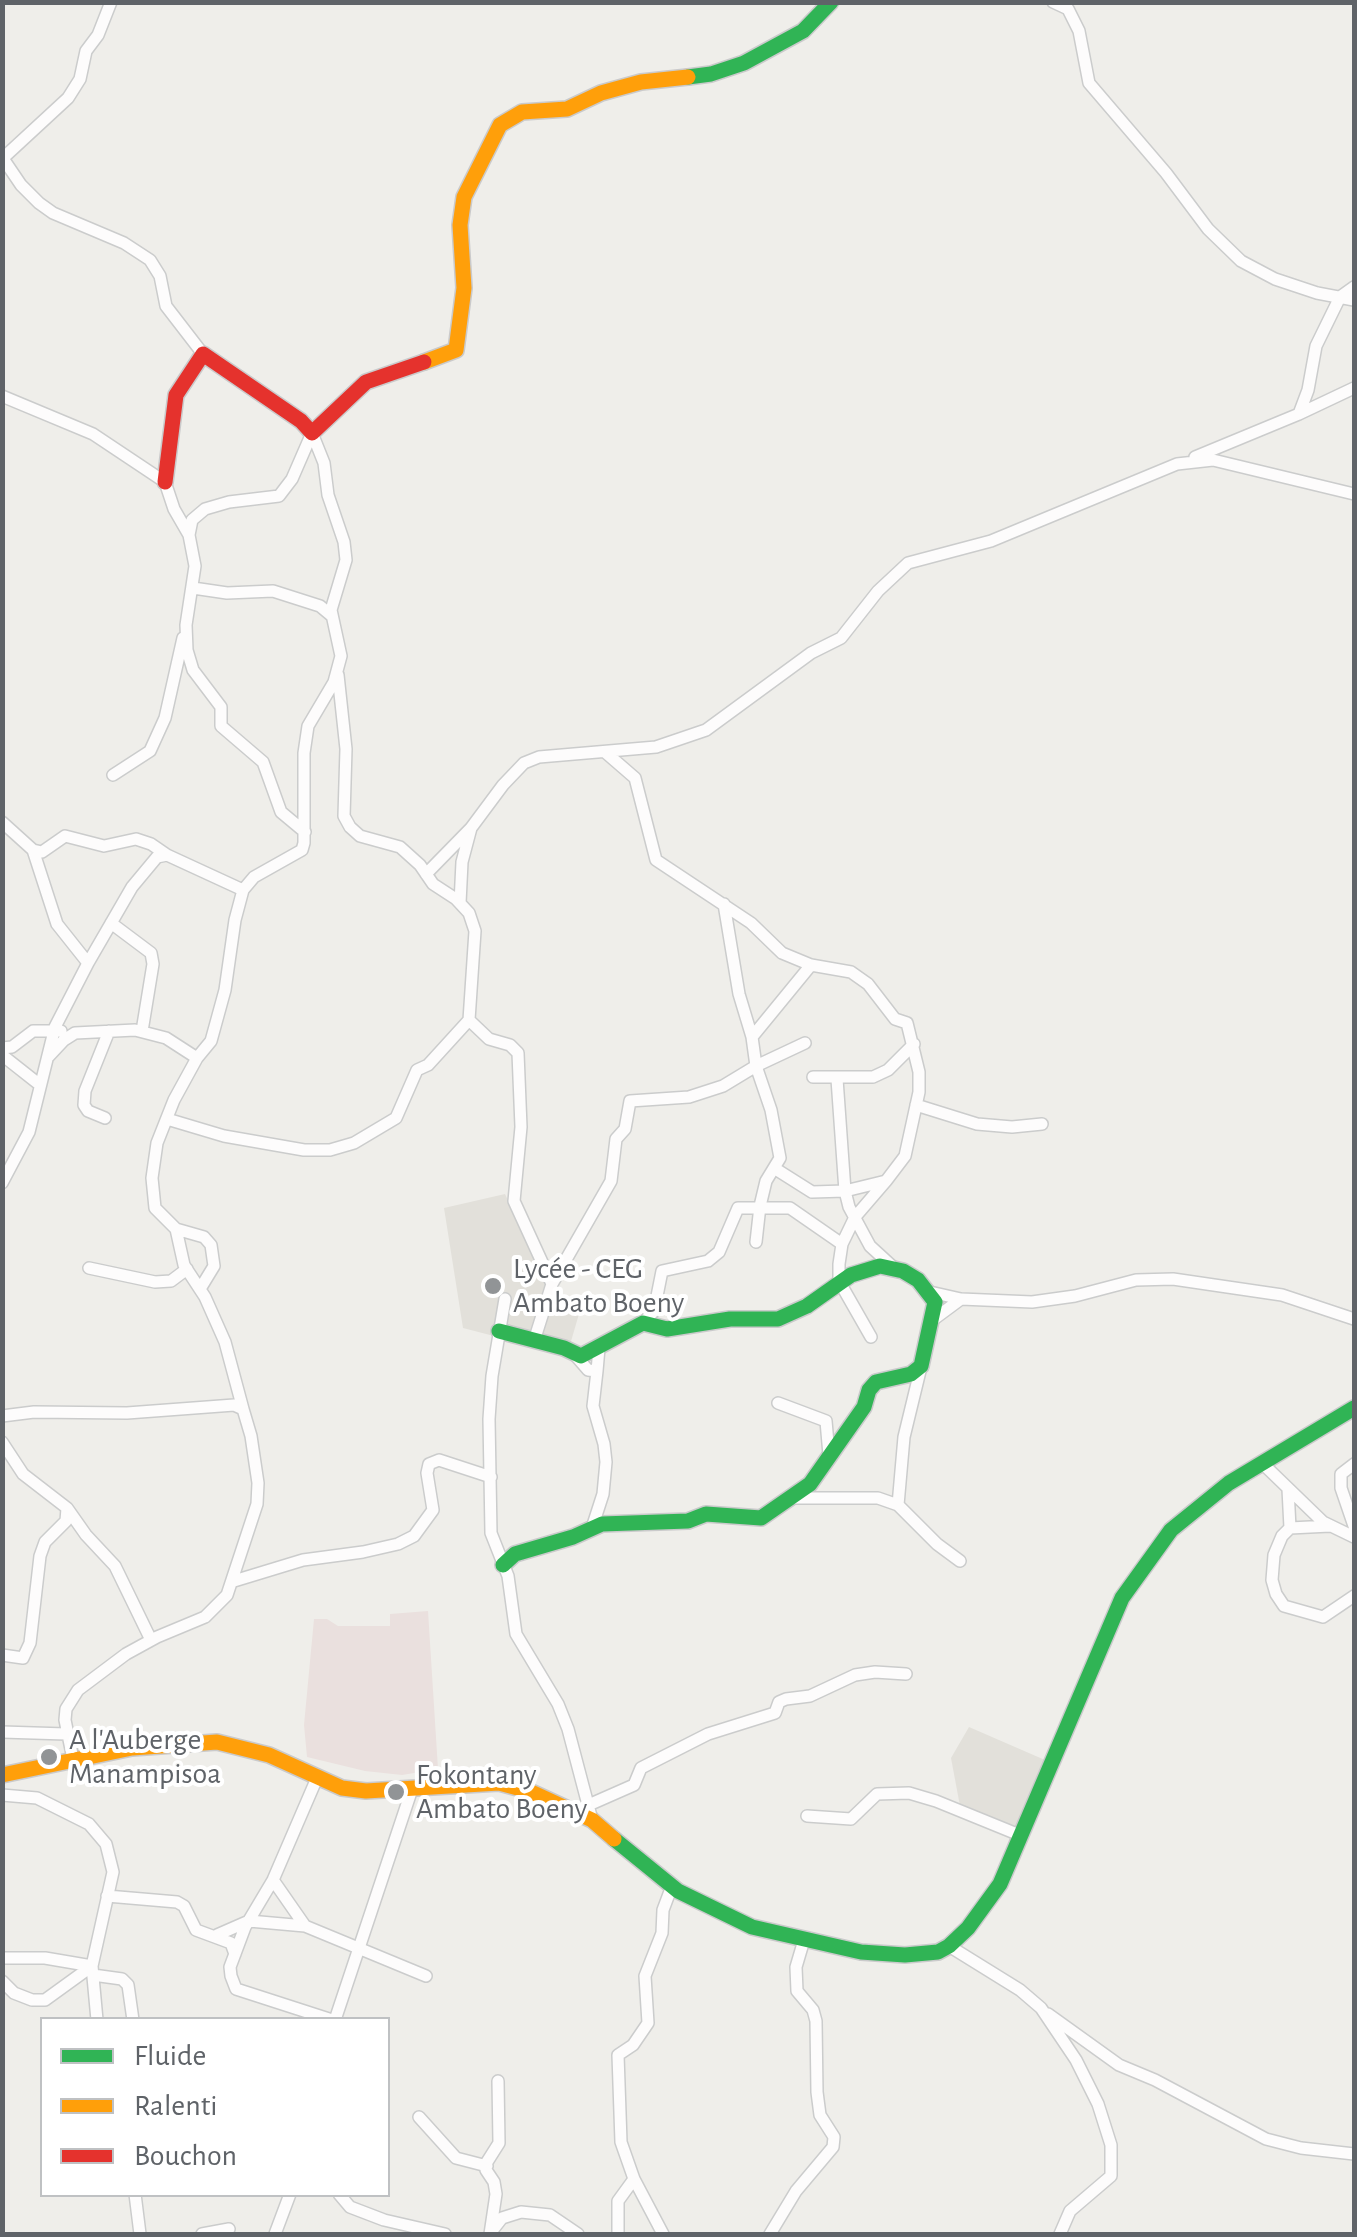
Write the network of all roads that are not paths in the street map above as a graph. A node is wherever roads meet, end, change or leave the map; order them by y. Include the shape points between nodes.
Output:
1 (111, 2) edge
2 (831, 2) edge
3 (1052, 2) edge
4 (3, 158) edge
5 (1354, 287) edge
6 (1340, 297) junction
7 (1354, 300) edge
8 (202, 354) junction
9 (1354, 388) edge
10 (2, 396) edge
11 (1299, 414) junction
12 (312, 433) junction
13 (1177, 464) junction
14 (166, 482) junction
15 (1354, 494) edge
16 (188, 535) junction
17 (193, 588) junction
18 (332, 616) junction
19 (186, 624) junction
20 (338, 669) junction
21 (605, 752) junction
22 (113, 776) dead end
23 (2, 822) edge
24 (471, 828) junction
25 (304, 832) junction
26 (33, 850) junction
27 (167, 855) junction
28 (426, 874) junction
29 (243, 890) junction
30 (460, 903) junction
31 (724, 904) junction
32 (111, 923) junction
33 (88, 963) junction
34 (811, 965) junction
35 (470, 1020) junction
36 (54, 1030) junction
37 (109, 1031) junction
38 (142, 1031) junction
39 (75, 1033) junction
40 (752, 1037) junction
41 (805, 1043) dead end
42 (914, 1044) junction
43 (2, 1048) edge
44 (2, 1056) edge
45 (197, 1058) junction
46 (46, 1059) junction
47 (756, 1066) junction
48 (813, 1077) dead end
49 (837, 1079) junction
50 (40, 1085) junction
51 (916, 1105) junction
52 (105, 1118) dead end
53 (166, 1119) junction
54 (1042, 1124) dead end
55 (774, 1168) junction
56 (886, 1181) junction
57 (2, 1183) edge
58 (844, 1191) junction
59 (760, 1206) junction
60 (855, 1217) junction
61 (176, 1229) junction
62 (756, 1242) dead end
63 (842, 1244) junction
64 (89, 1268) dead end
65 (187, 1269) junction
66 (896, 1270) junction
67 (839, 1281) junction
68 (552, 1284) junction
69 (200, 1290) junction
70 (930, 1292) junction
71 (960, 1299) junction
72 (504, 1300) dead end
73 (934, 1319) junction
74 (1354, 1319) edge
75 (644, 1323) junction
76 (500, 1331) junction
77 (871, 1338) dead end
78 (534, 1341) junction
79 (598, 1348) junction
80 (575, 1355) junction
81 (922, 1366) junction
82 (598, 1371) junction
83 (778, 1403) dead end
84 (1354, 1408) edge
85 (242, 1409) junction
86 (2, 1416) edge
87 (2, 1442) edge
88 (829, 1455) junction
89 (1261, 1462) junction
90 (1354, 1464) edge
91 (491, 1477) junction
92 (1288, 1489) junction
93 (792, 1498) junction
94 (898, 1505) junction
95 (67, 1508) junction
96 (1332, 1526) junction
97 (1354, 1526) edge
98 (592, 1528) junction
99 (1290, 1528) junction
100 (1354, 1536) edge
101 (960, 1561) dead end
102 (503, 1565) junction
103 (234, 1581) junction
104 (1354, 1596) edge
105 (151, 1640) junction
106 (2, 1655) edge
107 (906, 1674) dead end
108 (2, 1732) edge
109 (66, 1734) junction
110 (72, 1760) junction
111 (317, 1778) junction
112 (4, 1783) edge
113 (412, 1788) junction
114 (585, 1812) junction
115 (806, 1816) dead end
116 (1022, 1836) junction
117 (272, 1880) junction
118 (672, 1886) junction
119 (107, 1896) junction
120 (249, 1921) junction
121 (306, 1926) junction
122 (217, 1935) junction
123 (804, 1940) junction
124 (949, 1946) junction
125 (359, 1948) junction
126 (235, 1954) junction
127 (2, 1958) edge
128 (93, 1970) junction
129 (426, 1976) dead end
130 (2, 1982) edge
131 (1041, 2008) junction
132 (97, 2017) edge
133 (132, 2017) edge
134 (325, 2017) edge
135 (335, 2017) edge
136 (498, 2081) dead end
137 (418, 2117) dead end
138 (1354, 2154) edge
139 (486, 2166) junction
140 (634, 2178) junction
141 (135, 2197) edge
142 (289, 2197) edge
143 (342, 2197) edge
144 (229, 2229) dead end
145 (140, 2234) edge
146 (202, 2234) edge
147 (275, 2234) edge
148 (445, 2234) edge
149 (489, 2234) edge
150 (578, 2234) edge
151 (618, 2234) edge
152 (663, 2234) edge
153 (770, 2234) edge
154 (1060, 2234) edge

1 - 4 street via 68,98
2 - 12 street via 803,31 744,63 509,117 464,198 456,350 366,382
3 - 6 street via 1068,9 1079,31 1089,83 1208,229 1241,261 1275,279
4 - 8 street via 38,203 150,260 166,306
5 - 6 street
6 - 7 street
6 - 11 street via 1316,346
8 - 12 street
8 - 14 street via 176,395
9 - 11 street
10 - 14 street via 93,434
11 - 13 street
12 - 16 street via 278,496 206,510 192,520
12 - 18 street via 346,560
13 - 15 street via 1214,460
13 - 21 street via 991,541 908,563 842,638 706,730 656,747
14 - 16 street
16 - 17 street
17 - 18 street via 274,591
17 - 19 street
18 - 20 street
19 - 22 street via 165,718 150,751
19 - 25 street via 193,670 221,707 221,726 263,762 281,812
20 - 25 street via 308,726
20 - 28 street via 344,816 360,836 400,848
21 - 24 street via 524,763
21 - 31 street via 635,778 656,860
23 - 26 street
24 - 28 street
24 - 30 street
25 - 29 street via 302,850
26 - 27 street via 42,852 65,836 104,846 136,839
26 - 33 street via 57,924
27 - 29 street
27 - 32 street via 157,856
28 - 30 street
29 - 45 street via 225,990 211,1041
30 - 35 street via 475,930
31 - 34 street via 782,953
31 - 40 street
32 - 33 street
32 - 38 street via 151,953
33 - 36 street
34 - 40 street
34 - 42 street via 851,972 868,984 895,1019 907,1023
35 - 53 street via 416,1070 396,1118 354,1143 304,1150
35 - 68 street via 518,1053 521,1127 514,1200
36 - 39 street
36 - 43 street
36 - 46 street
37 - 38 street
37 - 39 street
37 - 52 street via 84,1091 88,1111
38 - 45 street
39 - 46 street
40 - 47 street
41 - 47 street
42 - 49 street via 873,1077
42 - 51 street
44 - 50 street
45 - 53 street
46 - 50 street
47 - 55 street via 780,1158
47 - 68 street via 689,1097 630,1101 611,1180
48 - 49 street
49 - 58 street
50 - 57 street via 29,1132
51 - 54 street via 977,1124
51 - 56 street via 905,1156
53 - 61 street via 152,1194 154,1208
55 - 58 street via 812,1192
55 - 59 street
56 - 58 street
56 - 60 street
58 - 60 street
59 - 62 street
59 - 63 street via 790,1208
59 - 75 street via 738,1208 719,1252 708,1260 662,1271 654,1311
60 - 63 street
60 - 66 street via 870,1246
61 - 65 street
61 - 69 street via 204,1237 211,1246 214,1266
63 - 67 street
64 - 65 street via 155,1282 171,1281
65 - 69 street
66 - 67 street via 880,1266
66 - 70 street
67 - 75 street via 778,1320 667,1329
67 - 77 street
68 - 78 street
69 - 85 street via 225,1342
70 - 71 street
70 - 73 street
71 - 73 street
71 - 74 street via 1032,1302 1173,1279 1282,1295
72 - 76 street
73 - 81 street
75 - 79 street
76 - 78 street
76 - 91 street via 489,1419
78 - 80 street
79 - 80 street
79 - 82 street
80 - 82 street
81 - 88 street via 876,1382
81 - 94 street via 904,1437
82 - 98 street via 593,1406 606,1462
83 - 88 street via 826,1421
84 - 89 street
85 - 86 street via 234,1404
85 - 103 street via 257,1504
87 - 95 street via 23,1474
88 - 93 street
89 - 92 street
89 - 116 street via 1171,1530 1122,1598
90 - 97 street via 1340,1474
91 - 102 street via 491,1533
91 - 103 street via 438,1460 428,1464 433,1510 414,1536
92 - 96 street
92 - 99 street
93 - 94 street via 878,1498
93 - 98 street via 760,1518 706,1514
94 - 101 street
95 - 105 street via 115,1566
95 - 106 street via 66,1521 40,1556 30,1643 23,1658
96 - 99 street
96 - 100 street
98 - 102 street via 515,1554
99 - 104 street via 1274,1555 1272,1580 1284,1606 1324,1617
102 - 114 street via 516,1634 568,1729
103 - 105 street via 206,1617
105 - 109 street via 78,1690 66,1709
107 - 114 street via 855,1675 778,1702 776,1713 708,1734 641,1768 634,1785
108 - 109 street
109 - 110 street
110 - 111 street via 218,1742
110 - 112 street
111 - 113 street via 366,1791
111 - 117 street
112 - 119 street via 89,1824 106,1844 112,1872
113 - 114 street via 499,1782
113 - 125 street
114 - 118 street
115 - 116 street via 850,1819 877,1794 908,1793
116 - 124 street via 1000,1884
117 - 120 street
117 - 121 street
118 - 123 street via 752,1927
118 - 140 street via 644,1976 648,2023 618,2056 621,2142
119 - 122 street via 177,1902 196,1930
119 - 128 street
120 - 121 street
120 - 122 street
120 - 126 street
121 - 125 street
122 - 126 street via 231,1942
123 - 124 street via 905,1955
123 - 153 street via 797,1991 816,2021 820,2115 834,2147
124 - 131 street
125 - 129 street
125 - 135 street
126 - 134 street via 230,1967 236,1989
127 - 128 street via 45,1958
128 - 130 street via 46,2000 14,1993
128 - 132 street
128 - 133 street via 128,1985
131 - 138 street via 1119,2065 1237,2126 1301,2148
131 - 154 street via 1098,2104 1113,2159 1111,2176 1070,2211
136 - 139 street via 499,2143
137 - 139 street via 456,2158
139 - 149 street via 496,2194
140 - 151 street via 618,2201
140 - 152 street
141 - 145 street
142 - 147 street
143 - 148 street via 384,2220
144 - 146 street
149 - 150 street via 502,2218 521,2212 550,2215

